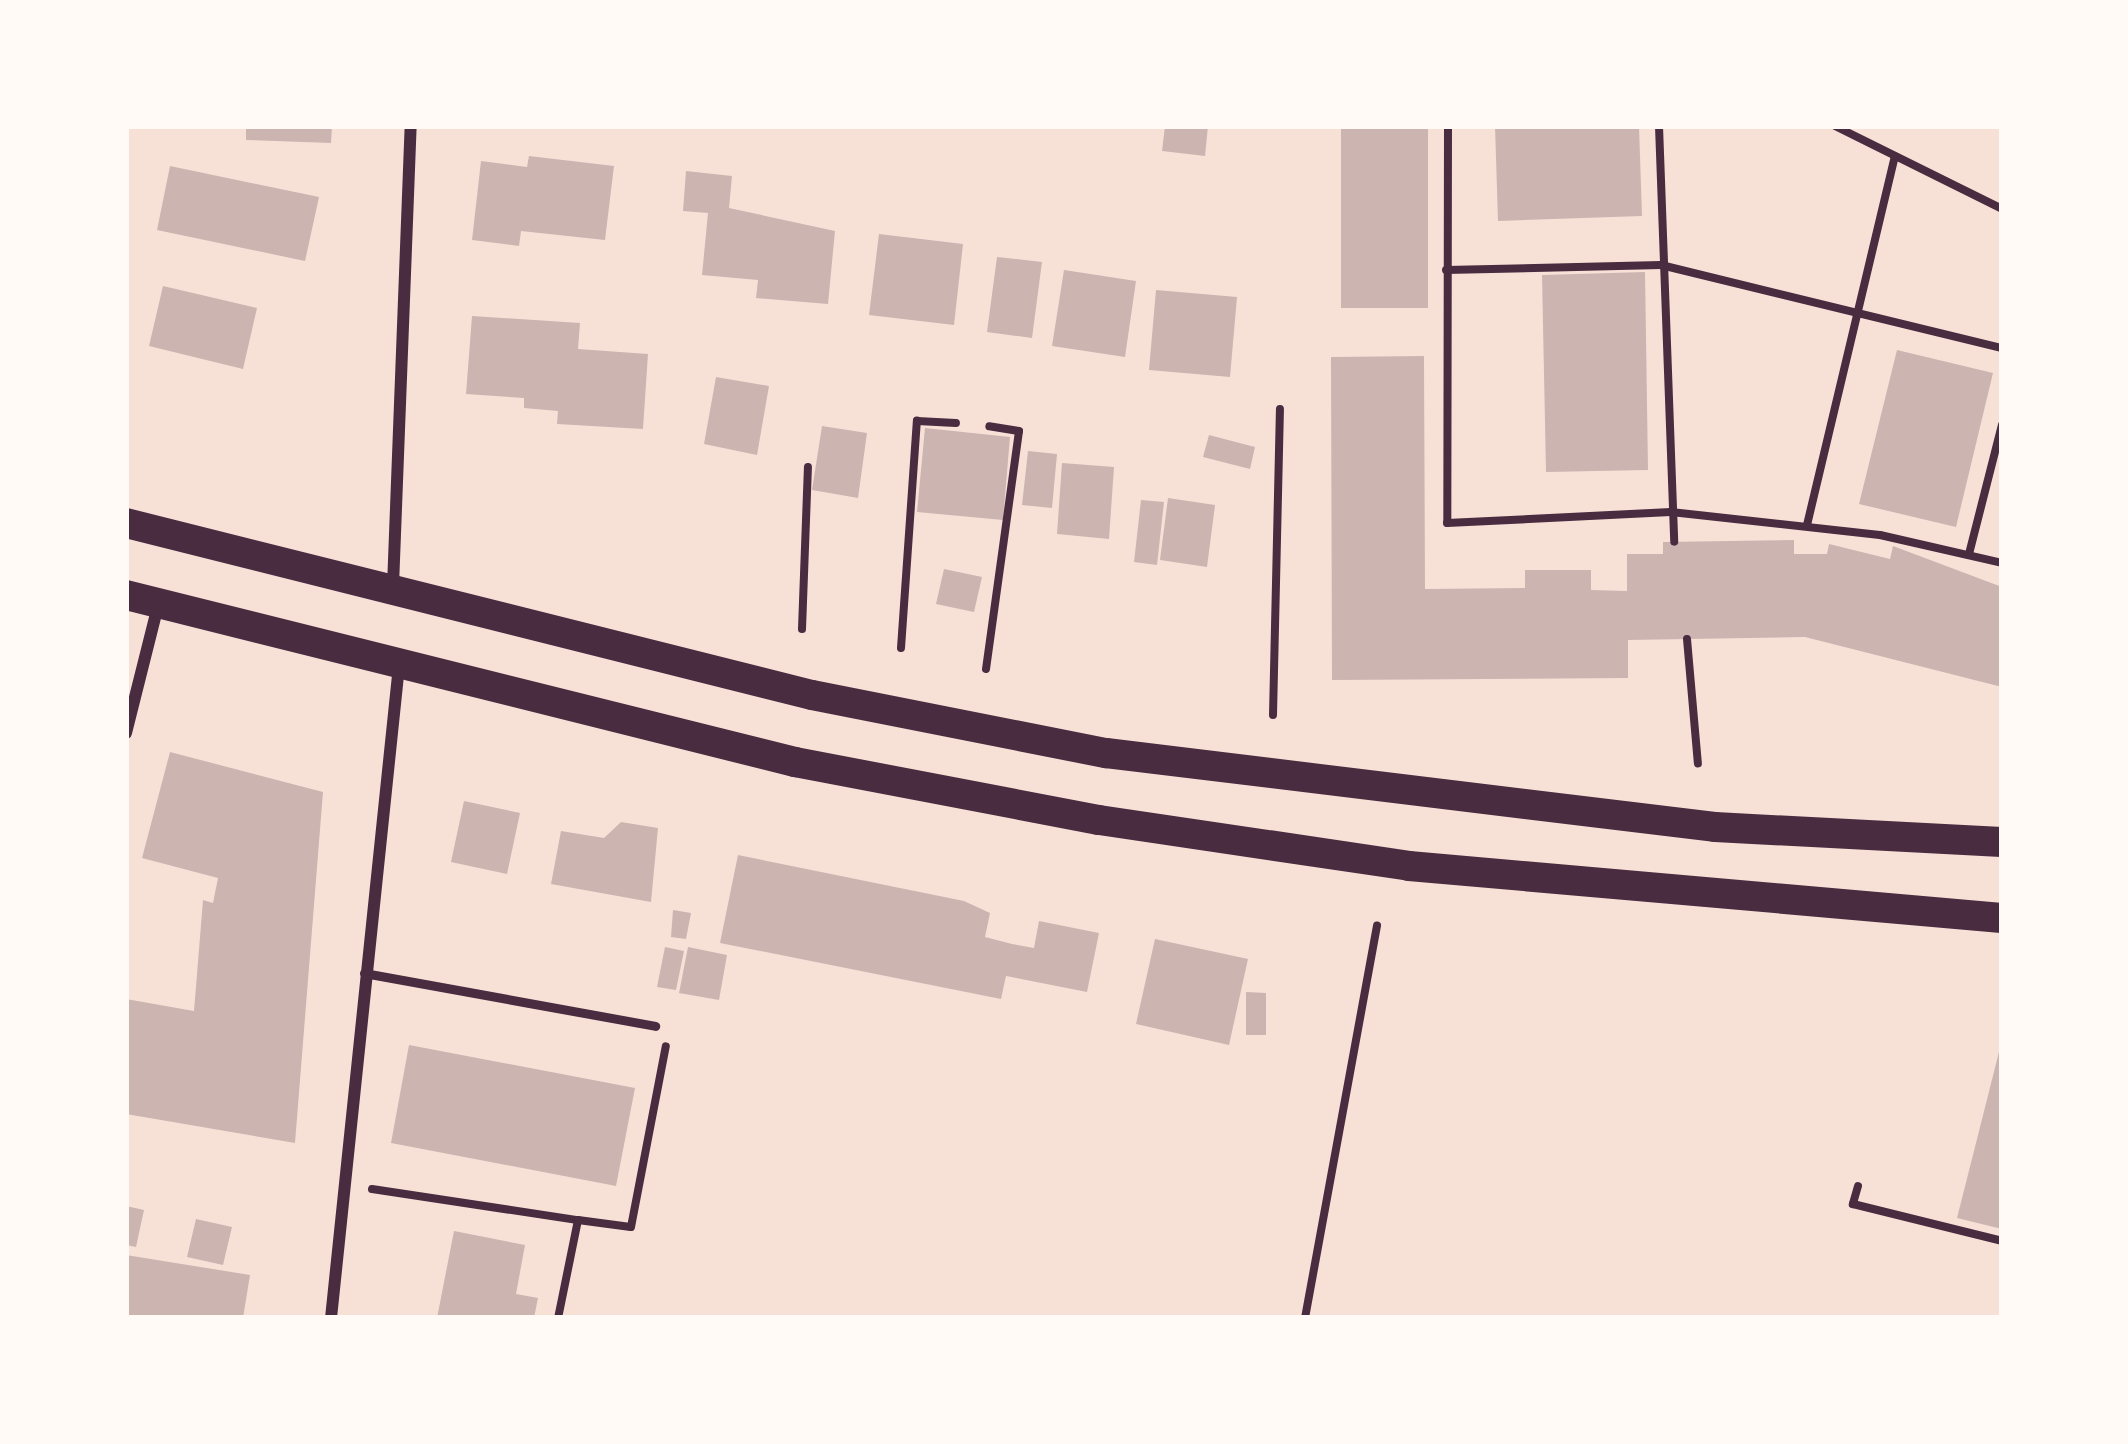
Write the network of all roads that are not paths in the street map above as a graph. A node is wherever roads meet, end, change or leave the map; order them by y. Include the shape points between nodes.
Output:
1 (411, 126) edge
2 (126, 524) edge
3 (393, 590) junction
4 (126, 596) edge
5 (158, 604) junction
6 (399, 666) junction
7 (126, 733) edge
8 (2002, 842) edge
9 (2002, 919) edge
10 (364, 973) junction
11 (656, 1026) road end
12 (331, 1318) edge

1 - 3 street
2 - 3 main road
3 - 8 main road via 812,695 1124,755 1715,827
4 - 5 main road
5 - 6 main road
5 - 7 street
6 - 9 main road via 795,762 1099,820 1456,871
6 - 10 street
10 - 11 lane
10 - 12 street

